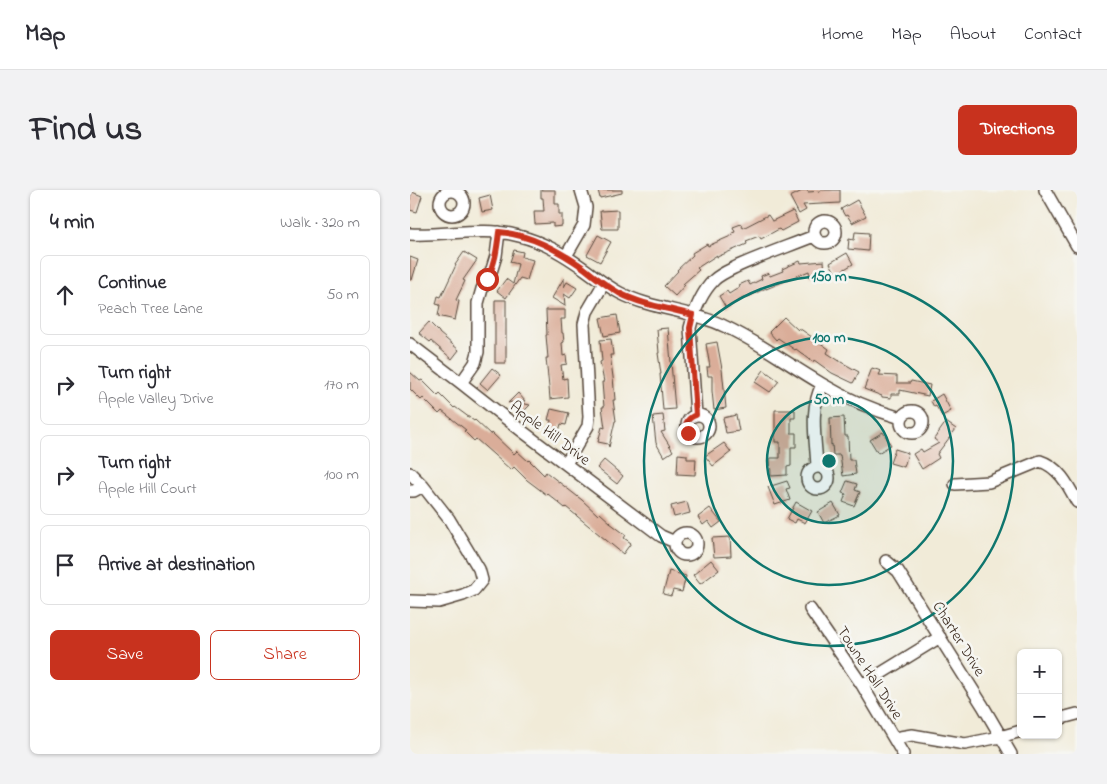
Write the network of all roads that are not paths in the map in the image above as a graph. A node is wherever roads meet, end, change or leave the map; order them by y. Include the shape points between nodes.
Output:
1 (581, 190) edge
2 (1045, 190) edge
3 (453, 215) dead end
4 (1072, 226) edge
5 (499, 232) junction
6 (454, 233) junction
7 (410, 234) edge
8 (814, 236) dead end
9 (1077, 246) edge
10 (566, 256) junction
11 (604, 283) junction
12 (693, 315) junction
13 (410, 344) edge
14 (461, 383) junction
15 (822, 385) junction
16 (696, 415) dead end
17 (901, 418) dead end
18 (566, 464) junction
19 (817, 467) dead end
20 (410, 473) edge
21 (955, 484) dead end
22 (423, 486) junction
23 (410, 491) edge
24 (1077, 502) edge
25 (674, 542) dead end
26 (886, 561) dead end
27 (410, 601) edge
28 (810, 609) dead end
29 (940, 637) junction
30 (862, 685) junction
31 (1077, 714) edge
32 (1062, 719) edge
33 (1017, 732) edge
34 (1000, 737) junction
35 (894, 738) junction
36 (903, 754) edge
37 (1011, 754) edge

1 - 10 street via 586,208 584,225
2 - 4 street
3 - 6 street
4 - 9 street
5 - 6 street
5 - 10 street via 537,241
5 - 14 street via 496,256 478,303 478,352 475,363
6 - 7 street
8 - 12 street via 717,277 707,288
10 - 11 street
11 - 12 street via 640,302
11 - 18 street via 587,312 584,324 588,426
12 - 15 street via 743,335
12 - 16 street via 690,328
13 - 14 street, Apple Hill Drive
14 - 18 street, Apple Hill Drive
15 - 17 street via 864,406
15 - 19 street via 815,409
18 - 25 street, Apple Hill Drive via 661,536
20 - 22 street
21 - 24 street via 989,482 1040,461 1058,472
22 - 23 street
22 - 27 street via 449,519 480,569 482,580 474,590 464,595 439,602
26 - 29 street, Charter Drive via 898,571
28 - 30 street, Towne Hall Drive
29 - 30 street
29 - 34 street, Charter Drive
30 - 35 street, Towne Hall Drive
31 - 32 street
33 - 34 street
34 - 35 street via 964,744 912,735
34 - 37 street, Charter Drive
35 - 36 street, Towne Hall Drive

